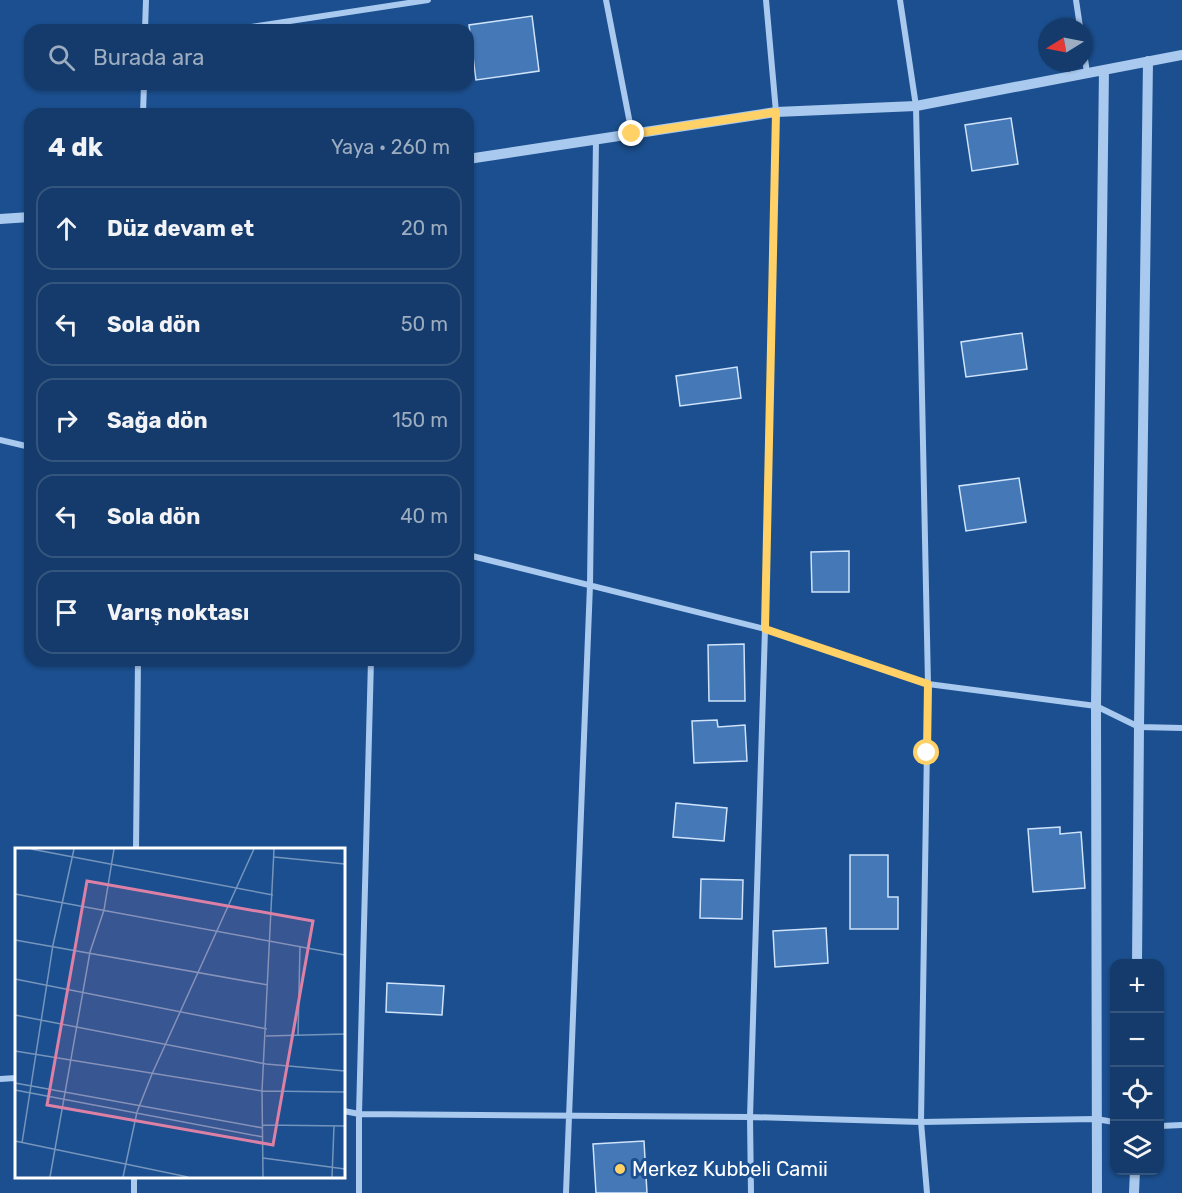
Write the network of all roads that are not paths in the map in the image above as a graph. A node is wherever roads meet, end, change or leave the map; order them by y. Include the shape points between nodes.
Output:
1 (146, 0) edge
2 (428, 0) edge
3 (606, 0) edge
4 (766, 0) edge
5 (900, 0) edge
6 (1076, 0) edge
7 (1079, 18) edge
8 (145, 24) edge
9 (270, 24) edge
10 (1182, 55) edge
11 (1148, 61) junction
12 (1104, 70) junction
13 (1088, 73) joint
14 (144, 90) edge
15 (916, 106) junction
16 (143, 108) edge
17 (776, 112) junction
18 (632, 134) junction
19 (596, 139) junction
20 (474, 158) edge
21 (24, 217) edge
22 (0, 219) edge
23 (0, 440) edge
24 (24, 446) edge
25 (474, 556) edge
26 (590, 585) junction
27 (765, 629) junction
28 (138, 666) edge
29 (371, 666) edge
30 (928, 684) junction
31 (1096, 706) junction
32 (1139, 727) junction
33 (1182, 729) edge
34 (136, 848) edge
35 (1137, 959) edge
36 (345, 1112) edge
37 (360, 1114) junction
38 (568, 1115) junction
39 (750, 1117) junction
40 (1096, 1119) junction
41 (1110, 1121) edge
42 (921, 1122) junction
43 (1164, 1125) edge
44 (1182, 1125) edge
45 (1135, 1175) edge
46 (359, 1193) edge
47 (566, 1193) edge
48 (751, 1193) edge
49 (927, 1193) edge
50 (1097, 1193) edge
51 (1134, 1193) edge

1 - 8 street
2 - 9 street
3 - 18 street
4 - 17 street
5 - 15 street
6 - 7 street
10 - 11 street
11 - 12 street
11 - 32 street
12 - 13 street
12 - 31 street
13 - 15 street
14 - 16 street
15 - 17 street
15 - 30 street
17 - 18 street
17 - 27 street
18 - 19 street
19 - 20 street
19 - 26 street
21 - 22 street
23 - 24 street
25 - 26 street
26 - 27 street
26 - 38 street
27 - 30 street
27 - 39 street
28 - 34 street
29 - 37 street
30 - 31 street
30 - 42 street
31 - 32 street
31 - 40 street
32 - 33 street
32 - 35 street
36 - 37 street
37 - 38 street
37 - 46 street
38 - 39 street
38 - 47 street
39 - 42 street
39 - 48 street
40 - 41 street
40 - 42 street
40 - 50 street
42 - 49 street
43 - 44 street
45 - 51 street

